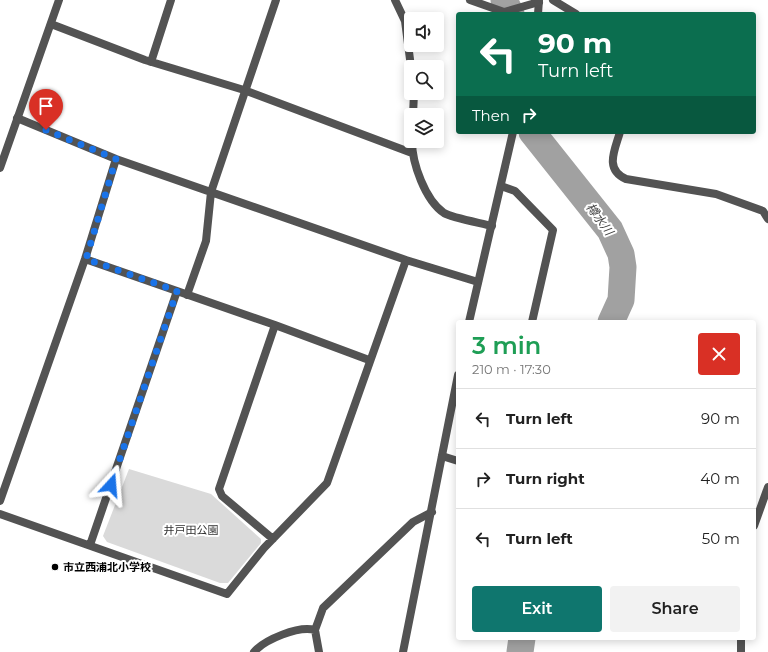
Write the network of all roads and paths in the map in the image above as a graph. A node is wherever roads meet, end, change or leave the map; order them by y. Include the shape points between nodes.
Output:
1 (59, 0) edge
2 (171, 0) edge
3 (276, 0) edge
4 (395, 0) edge
5 (470, 0) edge
6 (553, 0) edge
7 (539, 1) edge
8 (538, 12) edge
9 (573, 12) edge
10 (51, 24) junction
11 (410, 60) edge
12 (151, 62) junction
13 (244, 90) junction
14 (17, 118) junction
15 (513, 134) edge
16 (619, 134) edge
17 (412, 148) edge
18 (412, 153) junction
19 (116, 159) junction
20 (0, 168) edge
21 (501, 186) junction
22 (211, 192) junction
23 (765, 210) edge
24 (768, 219) edge
25 (492, 226) junction
26 (86, 259) junction
27 (406, 260) junction
28 (478, 282) junction
29 (177, 291) junction
30 (188, 295) junction
31 (470, 320) edge
32 (532, 320) edge
33 (275, 325) junction
34 (369, 360) junction
35 (456, 385) edge
36 (442, 456) junction
37 (456, 460) edge
38 (768, 487) edge
39 (0, 501) edge
40 (432, 512) junction
41 (0, 514) edge
42 (756, 520) edge
43 (273, 539) junction
44 (90, 545) junction
45 (314, 630) junction
46 (741, 640) edge
47 (254, 652) edge
48 (319, 652) edge
49 (403, 652) edge
50 (741, 652) edge

1 - 10 street
2 - 12 street
3 - 13 street
4 - 11 street via 405,21
5 - 7 street via 504,12
6 - 9 street
7 - 8 street
10 - 12 street
10 - 14 street
12 - 13 street
13 - 18 street
13 - 22 street
14 - 19 street
14 - 20 street
15 - 21 street
16 - 23 street via 612,159 613,168 618,176 626,180 716,194
17 - 18 street
18 - 25 street via 428,196 444,213
19 - 22 street
19 - 26 street
21 - 25 street
21 - 32 street via 515,191 553,230
22 - 27 street
22 - 30 street via 206,241
23 - 24 street
25 - 28 street
26 - 29 street
26 - 39 street
27 - 28 street
27 - 34 street
28 - 31 street
29 - 30 street
29 - 44 street
30 - 33 street
33 - 34 street
33 - 43 street via 219,489 222,496
34 - 43 street via 327,483
35 - 36 street
36 - 37 street
36 - 40 street
38 - 42 street
40 - 45 street via 413,522 323,608
40 - 49 street
41 - 44 street
43 - 44 street via 227,594
45 - 47 street via 297,629 273,639
45 - 48 street
46 - 50 street

